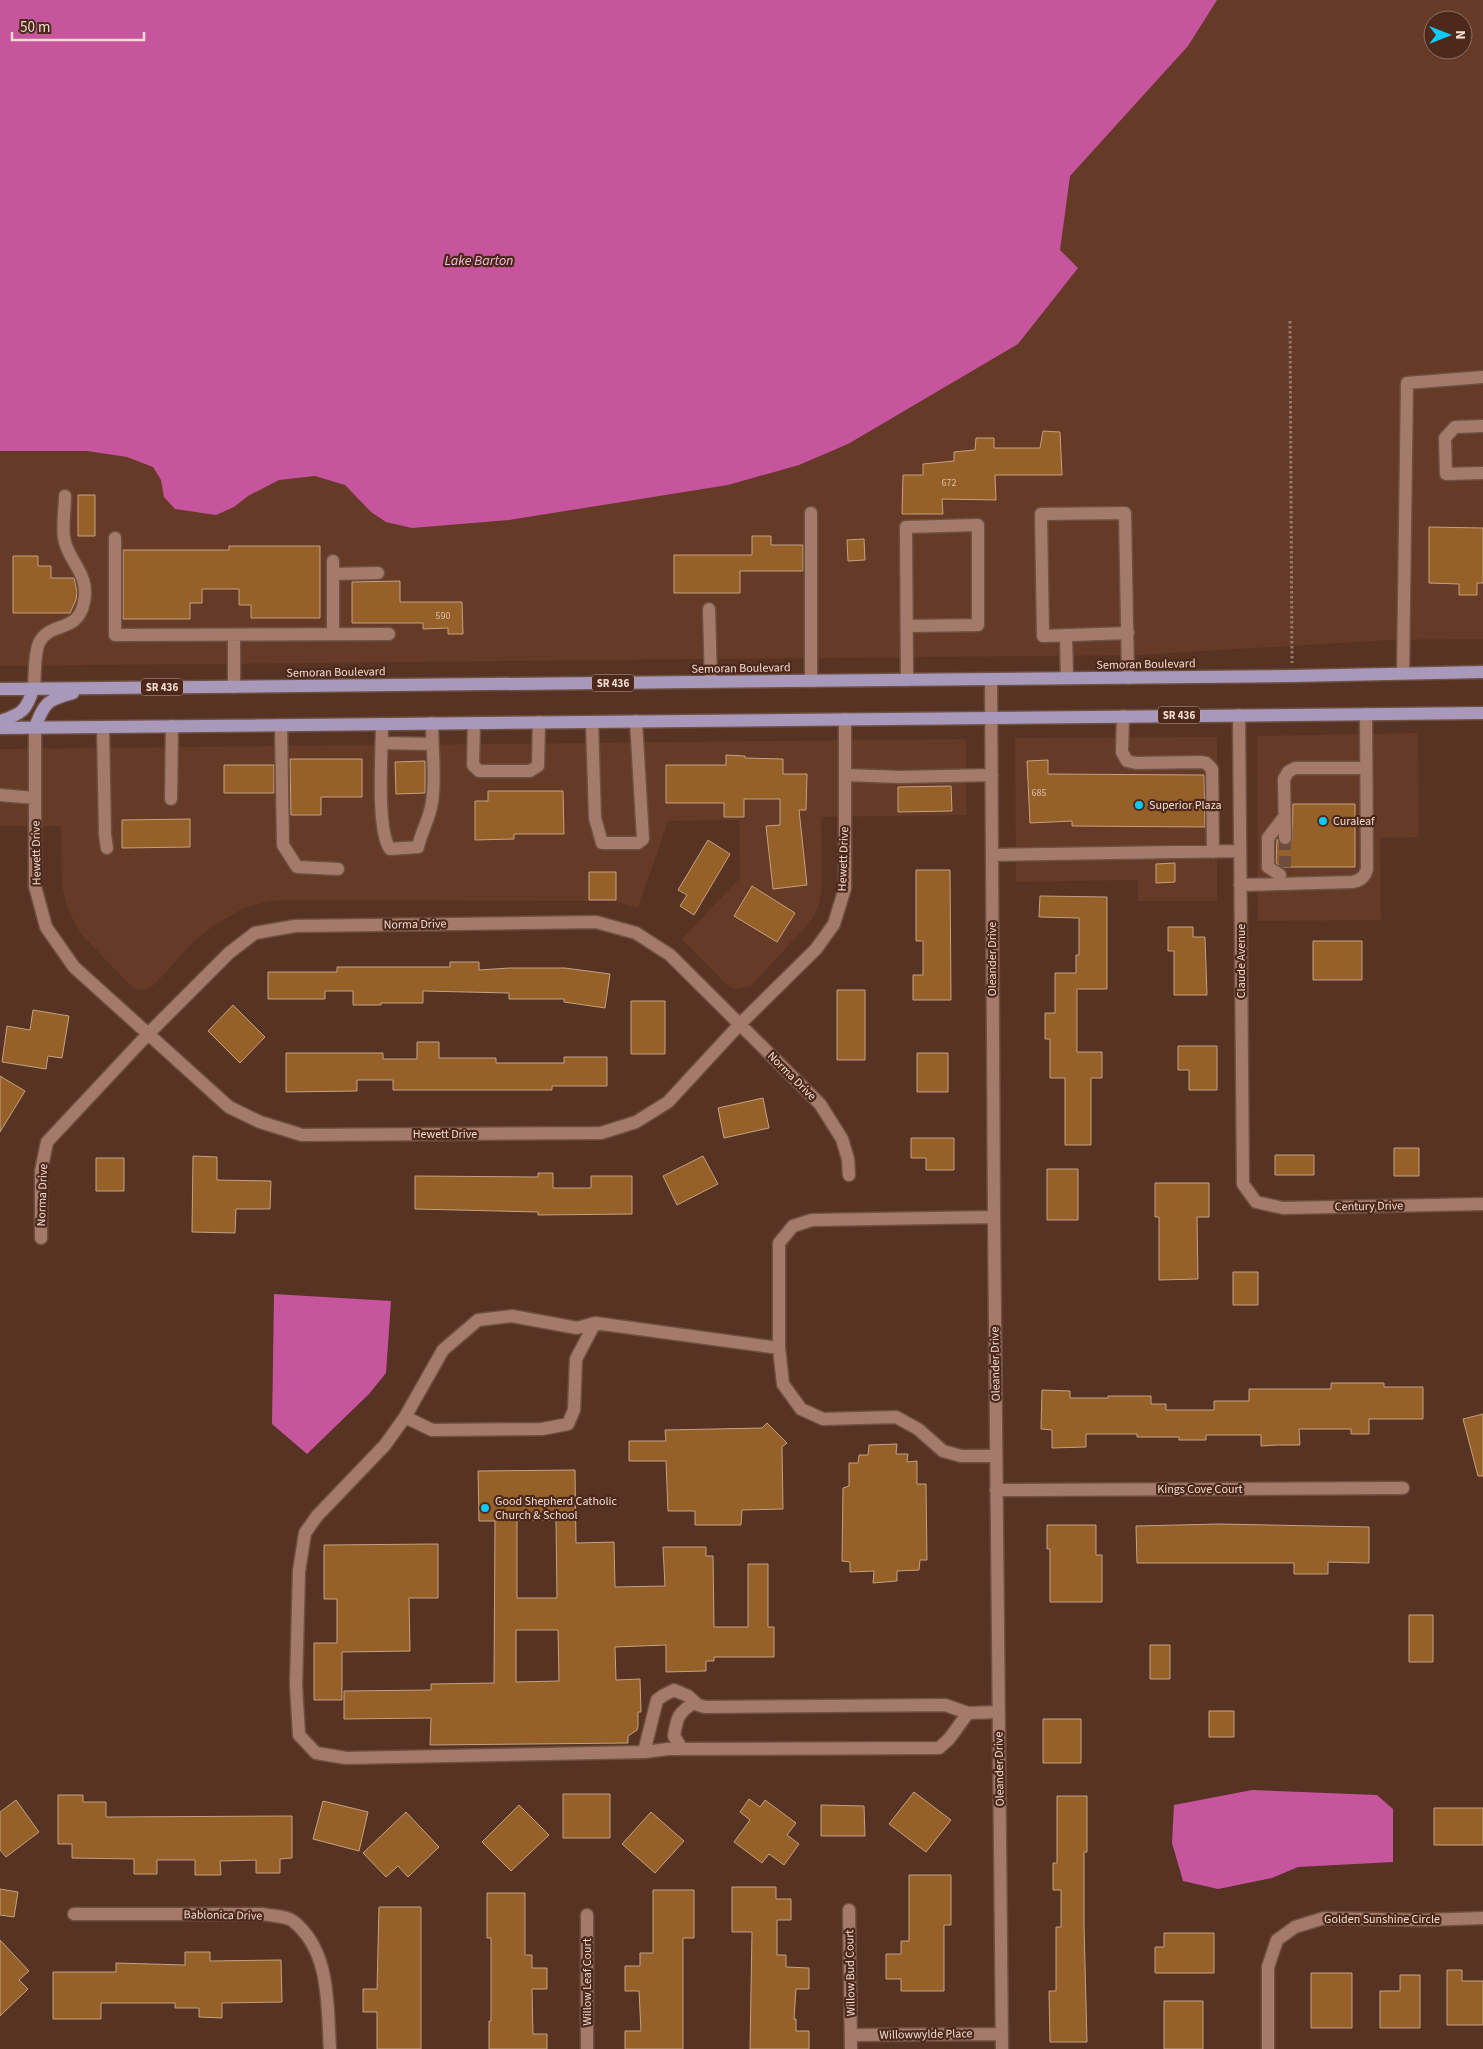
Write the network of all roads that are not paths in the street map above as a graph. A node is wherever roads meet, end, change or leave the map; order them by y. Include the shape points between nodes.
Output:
1 (1483, 377) edge
2 (1483, 426) edge
3 (1483, 473) edge
4 (65, 496) dead end
5 (811, 513) dead end
6 (114, 538) dead end
7 (378, 574) dead end
8 (709, 609) dead end
9 (908, 626) junction
10 (1128, 633) junction
11 (334, 634) junction
12 (389, 634) dead end
13 (234, 635) junction
14 (1066, 635) junction
15 (1483, 672) edge
16 (1403, 673) junction
17 (1067, 678) junction
18 (1128, 678) junction
19 (991, 679) junction
20 (907, 680) junction
21 (811, 681) junction
22 (711, 682) junction
23 (234, 687) junction
24 (90, 688) junction
25 (0, 689) edge
26 (34, 689) junction
27 (1366, 714) junction
28 (1483, 714) edge
29 (1239, 715) junction
30 (1123, 716) junction
31 (991, 718) junction
32 (845, 719) junction
33 (0, 721) edge
34 (636, 721) junction
35 (539, 722) junction
36 (592, 722) junction
37 (474, 723) junction
38 (382, 724) junction
39 (432, 724) junction
40 (282, 725) junction
41 (172, 726) junction
42 (35, 727) junction
43 (103, 727) junction
44 (0, 728) edge
45 (382, 743) junction
46 (432, 744) junction
47 (1366, 768) junction
48 (845, 775) junction
49 (992, 775) junction
50 (0, 795) edge
51 (35, 798) junction
52 (171, 799) dead end
53 (1284, 817) junction
54 (1285, 838) tunnel mouth
55 (107, 848) dead end
56 (1240, 851) junction
57 (1213, 852) junction
58 (992, 855) junction
59 (338, 869) dead end
60 (1282, 875) junction
61 (1240, 885) junction
62 (740, 1024) junction
63 (149, 1033) junction
64 (849, 1175) dead end
65 (1256, 1202) joint
66 (1483, 1204) edge
67 (994, 1217) junction
68 (40, 1238) dead end
69 (595, 1323) junction
70 (779, 1348) junction
71 (406, 1417) junction
72 (996, 1456) junction
73 (1403, 1488) dead end
74 (996, 1490) junction
75 (695, 1702) junction
76 (998, 1712) junction
77 (968, 1713) junction
78 (682, 1749) junction
79 (644, 1752) junction
80 (849, 1910) dead end
81 (74, 1914) dead end
82 (587, 1915) dead end
83 (1483, 1918) edge
84 (1001, 2034) junction
85 (851, 2035) junction
86 (330, 2049) edge
87 (587, 2049) edge
88 (851, 2049) edge
89 (1002, 2049) edge
90 (1268, 2049) edge

1 - 16 street via 1406,382
2 - 3 street via 1455,427 1445,438 1446,474
4 - 26 street via 64,538 83,580 85,601 76,621 48,633 38,645
5 - 21 street
6 - 13 street via 116,635
7 - 11 street via 333,568
8 - 22 street
9 - 9 street via 906,526 978,525 978,625
9 - 20 street
10 - 14 street
10 - 14 street via 1125,512 1041,514 1043,636
10 - 18 street
11 - 12 street
11 - 13 street
13 - 23 street
14 - 17 street
15 - 16 main road, Semoran Boulevard / SR 436
16 - 18 main road, Semoran Boulevard / SR 436
17 - 18 main road, Semoran Boulevard / SR 436
17 - 19 main road, Semoran Boulevard / SR 436
19 - 20 main road, Semoran Boulevard / SR 436
19 - 31 street, Oleander Drive
20 - 21 main road, Semoran Boulevard / SR 436
21 - 22 main road, Semoran Boulevard / SR 436
22 - 23 main road, Semoran Boulevard / SR 436
23 - 24 main road, Semoran Boulevard / SR 436
24 - 26 main road, Semoran Boulevard / SR 436
24 - 42 main road via 57,698 43,708
25 - 26 main road, Semoran Boulevard / SR 436
26 - 33 main road via 28,706
27 - 28 main road, SR 436
27 - 29 main road, SR 436
27 - 47 street
29 - 30 main road, SR 436
29 - 56 street, Claude Avenue
30 - 31 main road, SR 436
30 - 57 street via 1122,752 1126,760 1136,763 1202,762 1212,769
31 - 32 main road, SR 436
31 - 49 street, Oleander Drive
32 - 34 main road, SR 436
32 - 48 street, Hewett Drive
34 - 36 main road, SR 436
34 - 36 street via 643,839 638,843 602,842 595,818
35 - 36 main road, SR 436
35 - 37 main road, SR 436
35 - 37 street via 538,766 530,771 479,771 473,765
37 - 39 main road, SR 436
38 - 39 main road, SR 436
38 - 40 main road, SR 436
38 - 45 street
39 - 46 street
40 - 41 main road, SR 436
40 - 59 street via 283,845 297,867
41 - 43 main road, SR 436
41 - 52 street
42 - 43 main road, SR 436
42 - 44 main road, SR 436
42 - 51 street, Hewett Drive
43 - 55 street
45 - 46 street
45 - 46 street via 381,796 385,842 390,849 418,847 432,805
47 - 53 street via 1295,768 1288,772 1284,779
47 - 60 street via 1365,874 1357,882
48 - 49 street
48 - 62 street, Hewett Drive via 845,888 834,924 816,949
49 - 58 street, Oleander Drive
50 - 51 street
51 - 63 street, Hewett Drive via 35,886 46,927 74,967
53 - 54 street
53 - 60 street via 1268,838 1268,867
56 - 57 street
56 - 61 street, Claude Avenue
57 - 58 street
58 - 67 street, Oleander Drive
60 - 61 street
61 - 65 street, Claude Avenue via 1243,1184
62 - 63 street, Hewett Drive via 668,1102 636,1122 601,1133 302,1136 229,1107
62 - 63 street, Norma Drive via 670,955 636,933 596,922 295,926 255,933 229,953
62 - 64 street, Norma Drive via 820,1104 842,1139
63 - 68 street, Norma Drive via 47,1142 40,1171
65 - 66 street, Century Drive via 1283,1208
67 - 70 street via 812,1220 793,1226 779,1243
67 - 72 street, Oleander Drive
69 - 70 street
69 - 71 street via 577,1328 512,1316 478,1320 443,1350
69 - 71 street via 576,1358 574,1410 568,1424 542,1429 432,1430
70 - 72 street via 783,1384 801,1409 823,1419 896,1418 918,1429 943,1452 961,1456
71 - 79 street via 385,1445 317,1516 305,1533 299,1571 296,1685 299,1735 316,1753 346,1758
72 - 74 street, Oleander Drive
73 - 74 street, Kings Cove Court
74 - 76 street, Oleander Drive
75 - 77 street via 706,1707 945,1705
75 - 78 street via 681,1711 677,1719 674,1736
75 - 79 street via 674,1690 657,1700
76 - 77 street
76 - 84 street, Oleander Drive
77 - 78 street via 939,1748
78 - 79 street
80 - 85 street, Willow Bud Court
81 - 86 street, Bablonica Drive via 263,1914 292,1920 311,1942 324,1973
82 - 87 street, Willow Leaf Court
83 - 90 street, Golden Sunshine Circle via 1324,1918 1295,1927 1277,1940 1268,1967
84 - 85 street, Willowwylde Place
84 - 89 street, Oleander Drive
85 - 88 street

